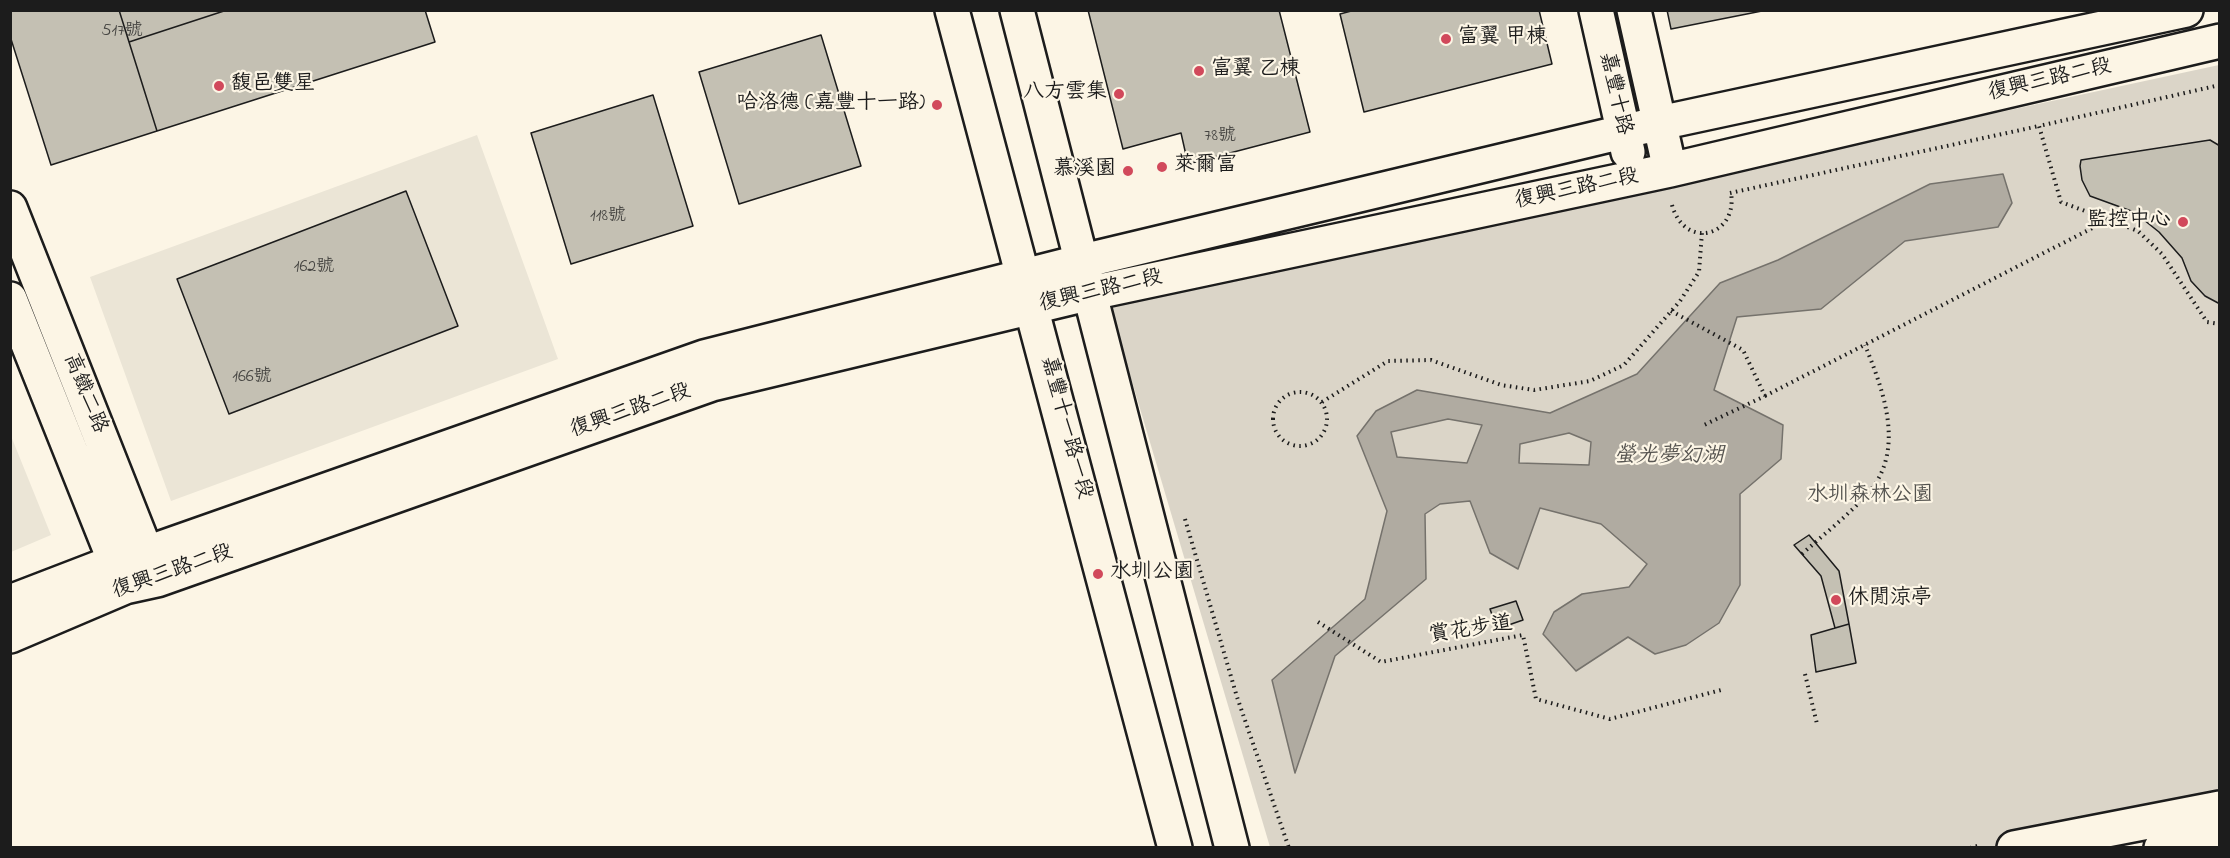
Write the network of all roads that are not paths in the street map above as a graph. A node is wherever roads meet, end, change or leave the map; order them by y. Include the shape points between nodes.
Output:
1 (952, 10) edge
2 (1017, 10) edge
3 (1596, 10) edge
4 (1634, 10) edge
5 (2186, 10) edge
6 (2220, 41) edge
7 (1660, 123) junction
8 (1623, 132) junction
9 (1670, 170) junction
10 (1633, 178) junction
11 (10, 208) edge
12 (1083, 261) junction
13 (1027, 293) junction
14 (1091, 293) junction
15 (10, 300) edge
16 (152, 566) junction
17 (120, 575) junction
18 (10, 602) edge
19 (10, 636) edge
20 (2220, 808) edge
21 (2220, 835) edge
22 (1175, 848) edge
23 (1232, 848) edge
24 (2014, 848) edge
25 (2161, 848) edge

1 - 13 street, 嘉豐十一路一段
2 - 12 street
3 - 8 street, 嘉豐十路
4 - 7 street, 嘉豐十路
5 - 7 street, 復興三路二段
6 - 9 street, 復興三路二段
7 - 8 street, 復興三路二段
7 - 9 street, 嘉豐十路
8 - 10 street, 嘉豐十路
8 - 12 street, 復興三路二段
9 - 10 street, 復興三路二段
10 - 14 street, 復興三路二段
11 - 16 street, 高鐵二路
12 - 13 street, 復興三路二段
12 - 14 street
13 - 14 street, 復興三路二段
13 - 16 street, 復興三路二段 via 704,357
13 - 22 street, 嘉豐十一路一段
14 - 23 street via 1095,324
15 - 17 street, 高鐵二路
16 - 17 street, 復興三路二段
17 - 18 street, 復興三路二段
17 - 19 street, 復興三路二段
20 - 24 street
21 - 25 street

